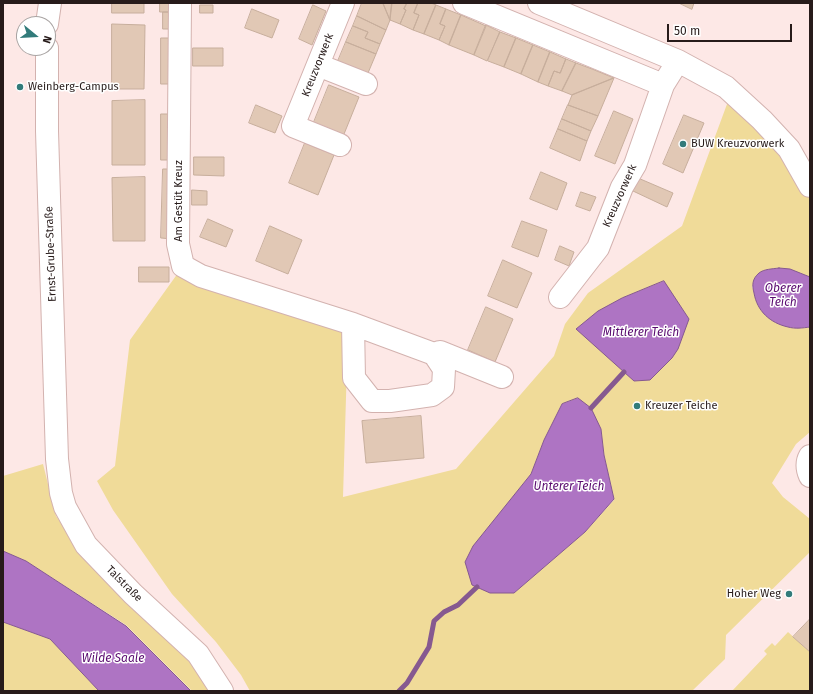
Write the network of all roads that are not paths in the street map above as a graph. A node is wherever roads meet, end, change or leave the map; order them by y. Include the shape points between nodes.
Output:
1 (44, 3) edge
2 (50, 3) edge
3 (180, 3) edge
4 (343, 3) edge
5 (464, 3) edge
6 (539, 3) edge
7 (46, 16) edge
8 (48, 16) edge
9 (47, 56) edge
10 (678, 61) junction
11 (318, 65) junction
12 (366, 84) dead end
13 (663, 85) junction
14 (340, 145) dead end
15 (810, 186) edge
16 (560, 297) dead end
17 (353, 324) junction
18 (434, 354) junction
19 (502, 378) dead end
20 (810, 456) edge
21 (57, 459) joint
22 (810, 476) edge
23 (222, 691) edge

1 - 7 street
2 - 8 street
3 - 17 street, Am Gestüt Kreuz via 178,244 183,266 201,276
4 - 11 street, Kreuzvorwerk
5 - 13 street
6 - 10 street
9 - 21 street, Ernst-Grube-Straße via 47,139
10 - 13 street, Kreuzvorwerk
10 - 15 street via 726,87 762,120 789,149
11 - 12 street
11 - 14 street, Kreuzvorwerk via 293,126
13 - 16 street, Kreuzvorwerk via 634,165 598,248
17 - 18 street, Am Gestüt Kreuz
17 - 18 street via 354,378 372,401 432,395 443,387 444,369
18 - 19 street, Am Gestüt Kreuz via 440,352
20 - 22 street via 807,466
21 - 23 street, Talstraße via 65,507 86,545 133,594 198,654

